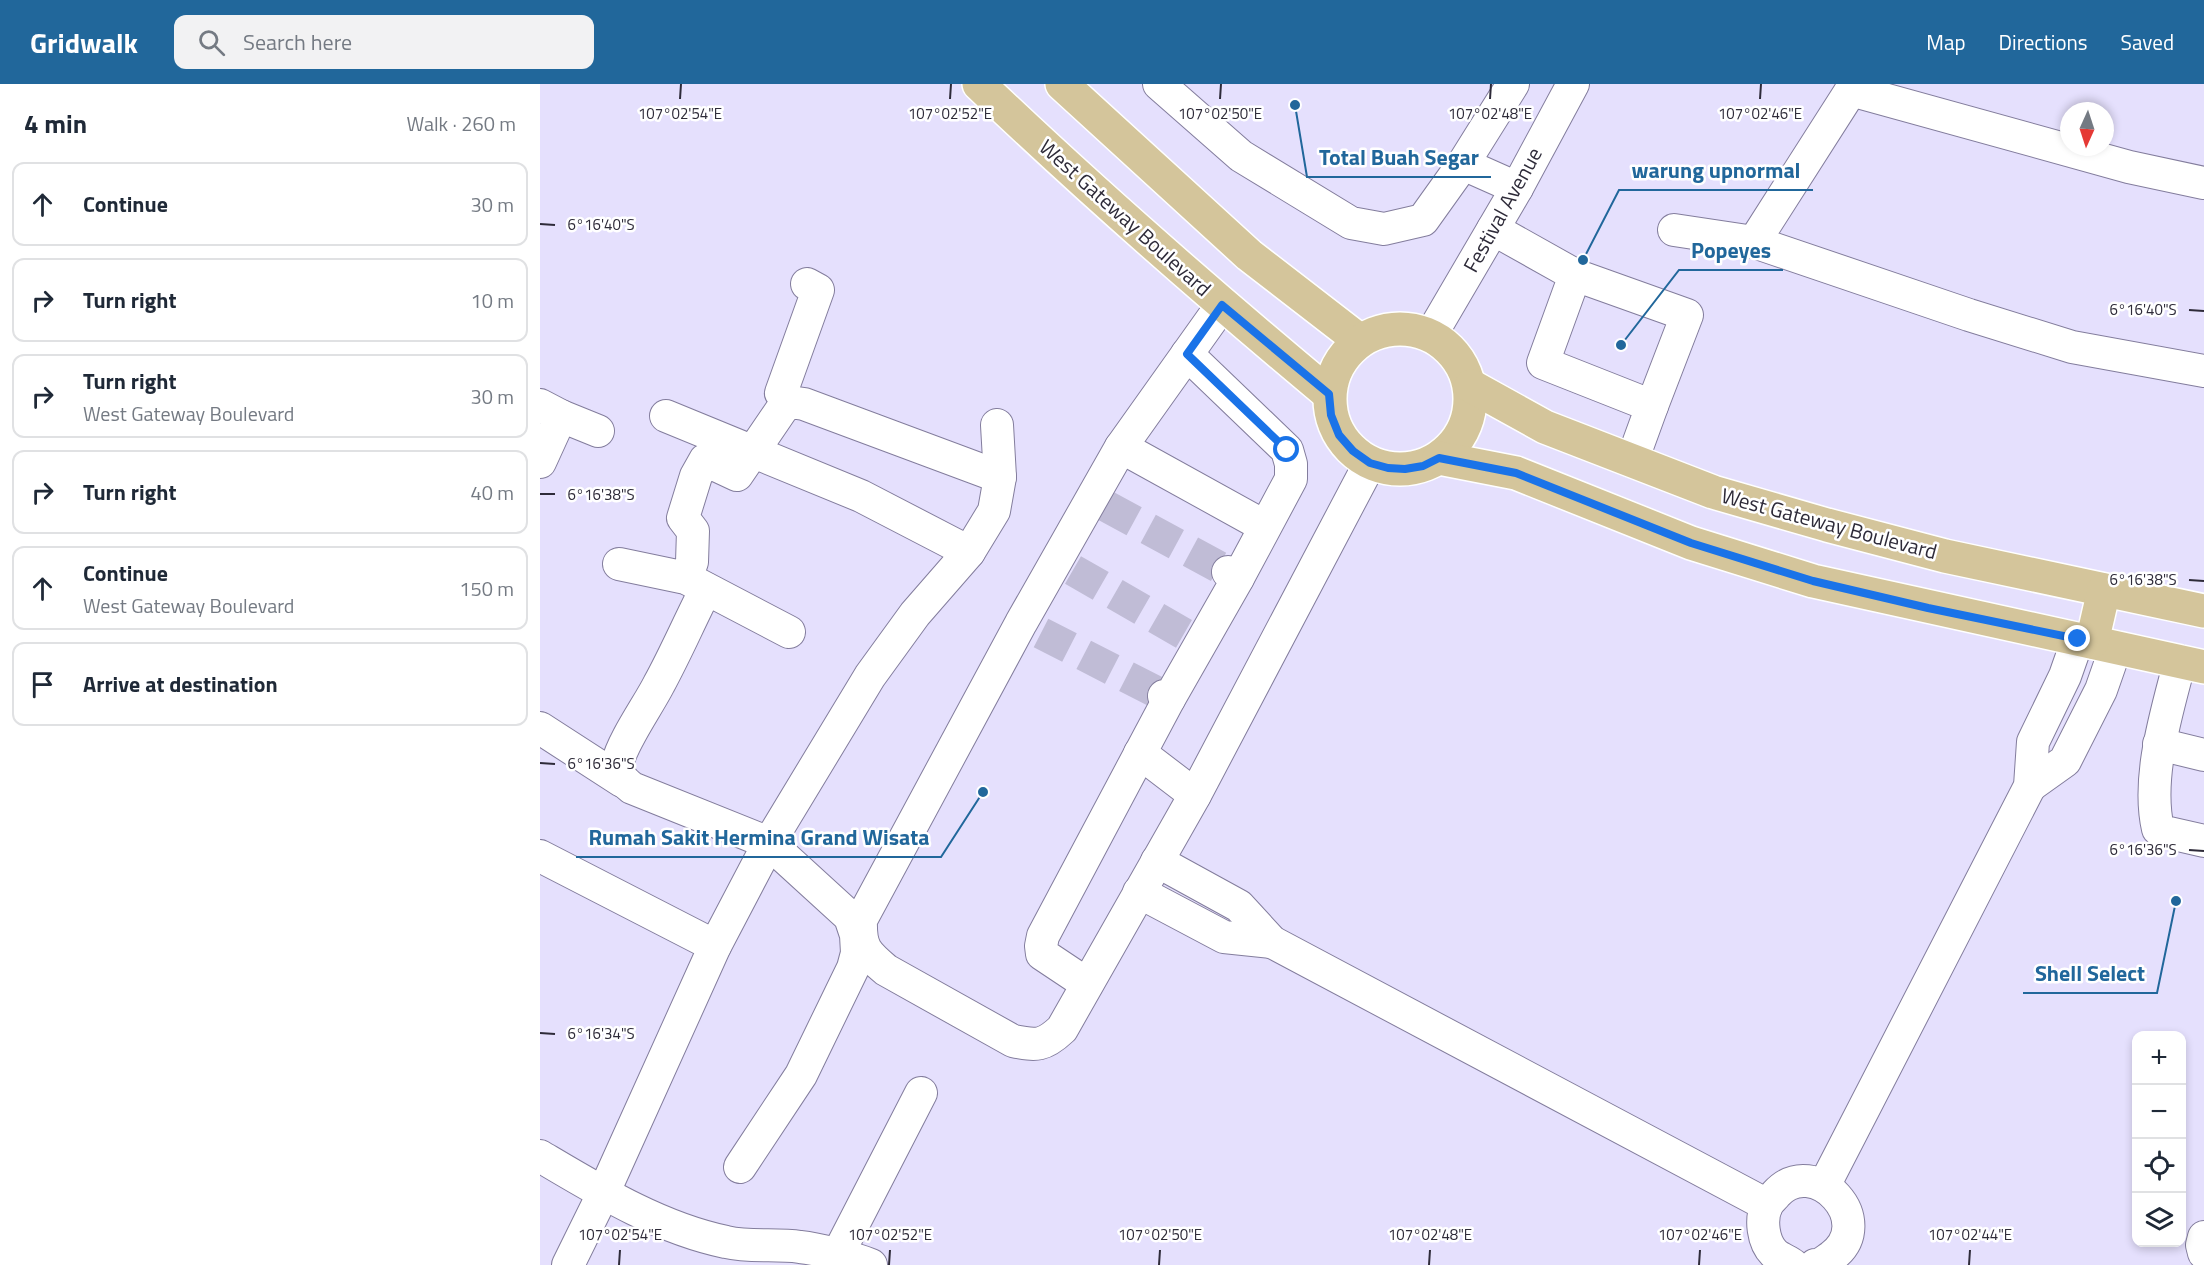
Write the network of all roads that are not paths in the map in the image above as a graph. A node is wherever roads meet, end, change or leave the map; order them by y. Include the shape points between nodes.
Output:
1 (979, 84) edge
2 (1062, 84) edge
3 (1159, 84) edge
4 (1513, 84) edge
5 (1573, 84) edge
6 (1853, 87) edge
7 (1463, 164) junction
8 (2204, 183) edge
9 (1517, 189) junction
10 (1493, 229) junction
11 (1674, 230) dead end
12 (1754, 242) junction
13 (1575, 274) junction
14 (807, 284) dead end
15 (1222, 305) junction
16 (1431, 335) junction
17 (1359, 340) junction
18 (1187, 354) junction
19 (2204, 371) edge
20 (1471, 386) junction
21 (1329, 394) junction
22 (790, 402) junction
23 (1652, 406) junction
24 (551, 410) edge
25 (666, 416) dead end
26 (997, 425) dead end
27 (597, 431) dead end
28 (1121, 447) junction
29 (753, 451) junction
30 (1439, 458) junction
31 (1632, 461) junction
32 (540, 462) edge
33 (1370, 463) junction
34 (1000, 477) junction
35 (1264, 526) junction
36 (969, 552) junction
37 (619, 564) dead end
38 (696, 584) junction
39 (2104, 590) junction
40 (2204, 611) edge
41 (789, 632) dead end
42 (2095, 643) junction
43 (2192, 664) edge
44 (540, 728) edge
45 (2159, 744) junction
46 (1140, 753) junction
47 (2204, 754) edge
48 (622, 781) junction
49 (1195, 795) junction
50 (2204, 842) edge
51 (769, 843) junction
52 (540, 856) edge
53 (1157, 861) junction
54 (1139, 892) junction
55 (1272, 942) junction
56 (715, 946) junction
57 (1088, 984) junction
58 (921, 1094) dead end
59 (540, 1156) edge
60 (740, 1167) dead end
61 (1824, 1185) junction
62 (603, 1194) junction
63 (1767, 1205) junction
64 (2204, 1237) edge
65 (2204, 1253) edge
66 (757, 1256) edge
67 (837, 1256) junction
68 (568, 1265) edge
69 (871, 1265) edge
70 (1793, 1265) edge
71 (1815, 1265) edge

1 - 15 main road, West Gateway Boulevard
2 - 17 main road via 1249,255
3 - 7 street via 1241,156 1351,222 1384,229 1424,219
4 - 7 street
5 - 9 street, Festival Avenue
6 - 8 street via 2129,167
6 - 12 street
7 - 9 street
9 - 10 street, Festival Avenue
10 - 13 street
10 - 16 street, Festival Avenue
11 - 12 street
12 - 19 street via 2072,347
13 - 23 street via 1543,363
13 - 23 street via 1687,315
14 - 22 street via 818,290 781,393
15 - 18 street
15 - 21 main road, West Gateway Boulevard
16 - 17 main road via 1394,328
16 - 20 main road via 1456,356
17 - 21 main road via 1338,364
18 - 28 street
18 - 35 street via 1287,450 1291,479
20 - 30 main road via 1471,408 1465,428
20 - 31 main road, West Gateway Boulevard via 1545,427
21 - 33 main road via 1331,415 1339,435
22 - 29 street
22 - 34 street
23 - 31 street
24 - 27 street
24 - 32 street
25 - 29 street
26 - 34 street
28 - 35 street
28 - 57 street via 1098,503 1031,628 861,920 862,946 886,970 1013,1041 1033,1046 1049,1041 1062,1029
29 - 36 street via 861,496
29 - 38 street via 737,475 705,460 696,476 683,518 693,531
30 - 33 main road via 1405,469
30 - 42 main road via 1516,473 1691,543 1813,581
31 - 39 main road, West Gateway Boulevard via 1713,492 1827,525 1945,556
33 - 49 street
34 - 36 street via 994,511
35 - 46 street via 1233,575
36 - 51 street via 915,614 870,676
37 - 38 street
38 - 41 street
38 - 48 street via 660,682 618,762
39 - 40 main road, West Gateway Boulevard
39 - 42 main road
42 - 43 main road
42 - 61 street via 2101,690 2065,761 2030,786
43 - 45 street
44 - 48 street
45 - 47 street
45 - 50 street via 2154,802 2158,829
46 - 49 street
46 - 57 street via 1043,936 1042,954
48 - 51 street via 660,801
49 - 53 street
51 - 56 street
51 - 60 street via 850,917 857,953 801,1075
52 - 56 street
53 - 54 street
53 - 55 street via 1239,906
54 - 55 street via 1224,938
54 - 57 street
55 - 63 street
56 - 62 street
58 - 67 street
59 - 62 street
61 - 63 street via 1803,1181 1782,1188
61 - 71 street via 1843,1203 1849,1227 1840,1250
62 - 66 street via 651,1217
62 - 68 street
63 - 70 street via 1763,1229 1773,1252
64 - 65 street
66 - 67 street via 799,1246
67 - 69 street

